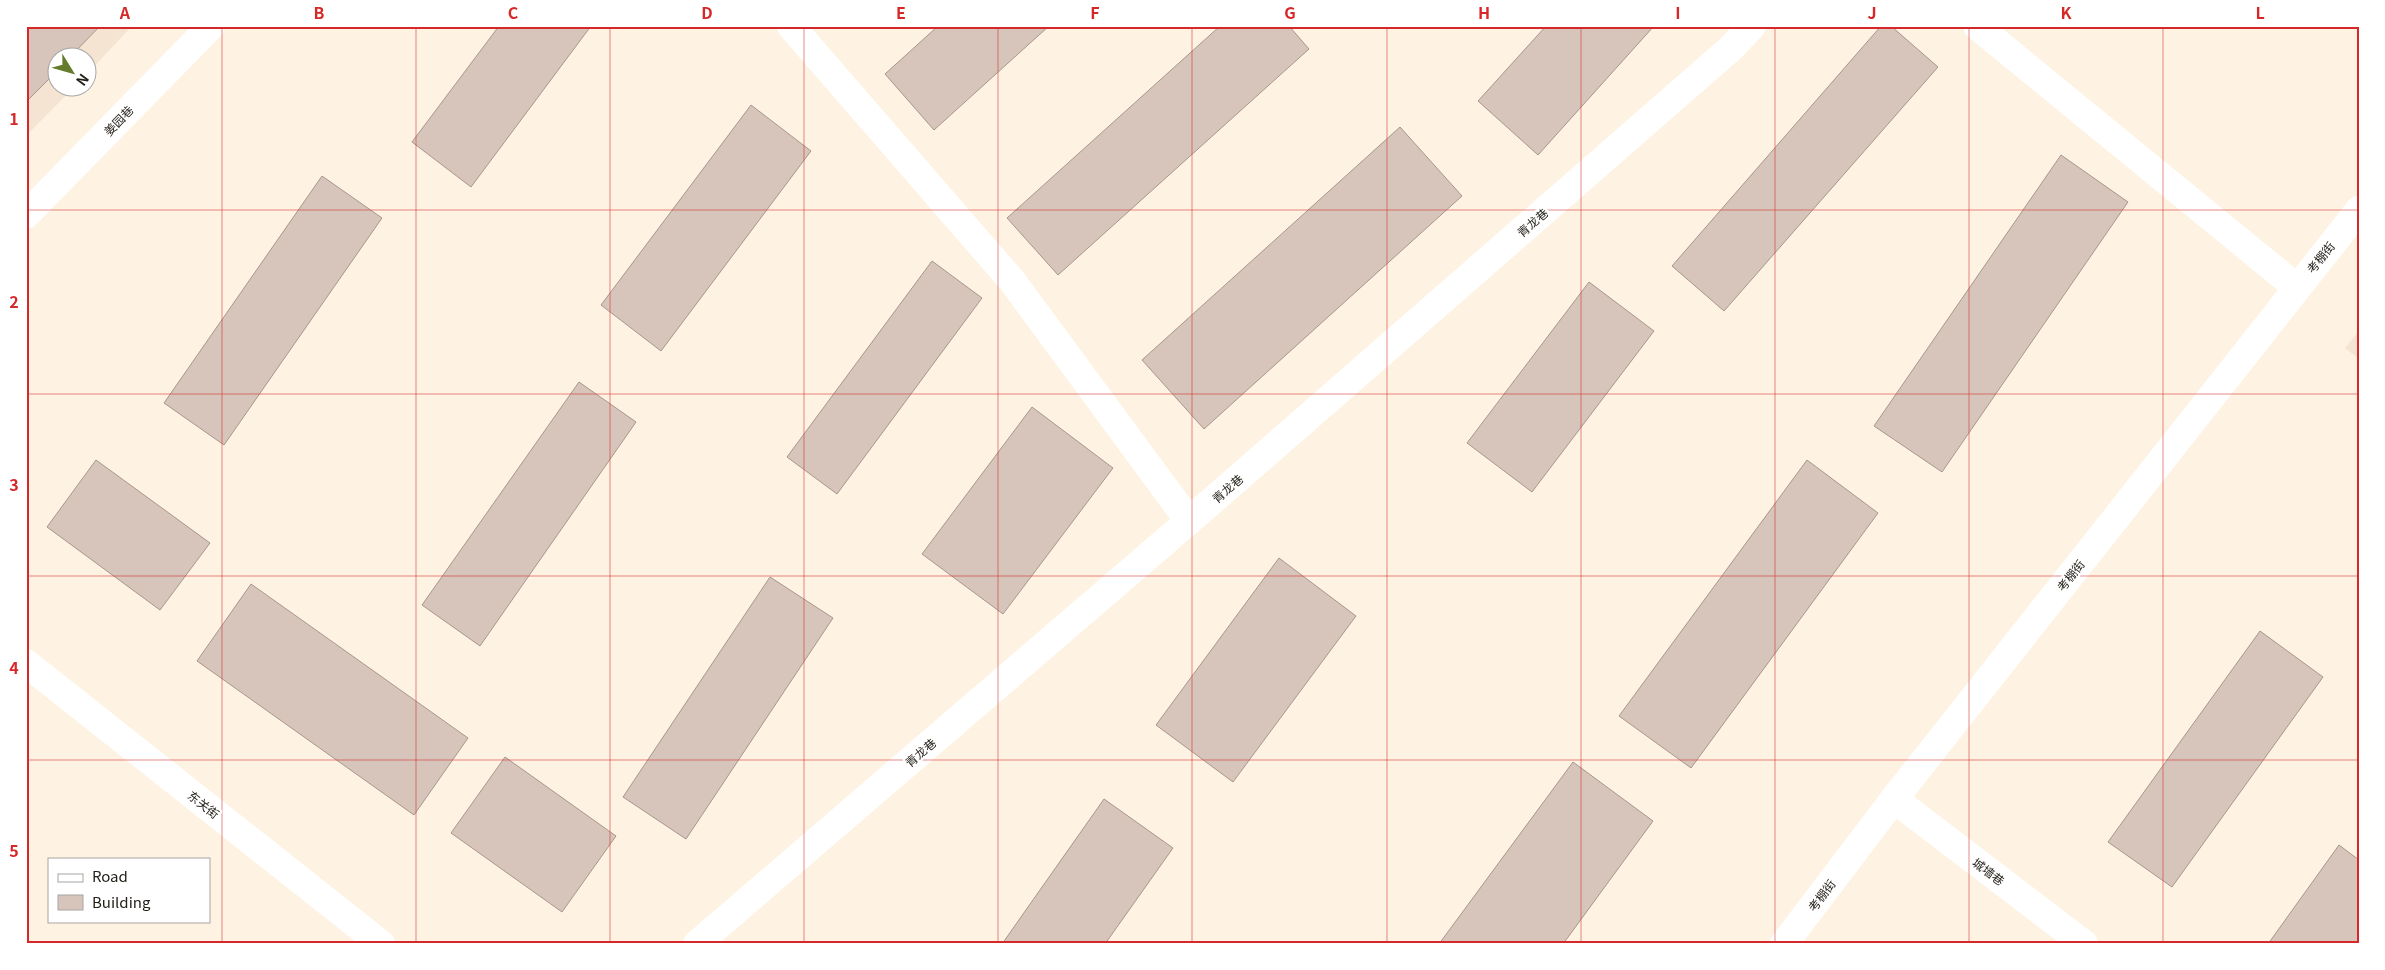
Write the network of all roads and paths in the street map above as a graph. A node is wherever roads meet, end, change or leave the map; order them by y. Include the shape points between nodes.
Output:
1 (211, 26) edge
2 (791, 26) edge
3 (1752, 26) edge
4 (1977, 26) edge
5 (2359, 210) edge
6 (26, 215) edge
7 (2296, 288) junction
8 (1188, 522) junction
9 (26, 663) edge
10 (1894, 798) junction
11 (381, 944) edge
12 (697, 944) edge
13 (1784, 944) edge
14 (2084, 944) edge

1 - 6 street, 姜园巷
2 - 8 street via 1013,282
3 - 8 street, 青龙巷 via 1730,50
4 - 7 street
5 - 7 street, 考棚街
7 - 10 street, 考棚街
8 - 12 street, 青龙巷
9 - 11 street, 东关街
10 - 13 street, 考棚街
10 - 14 street, 城墙巷

